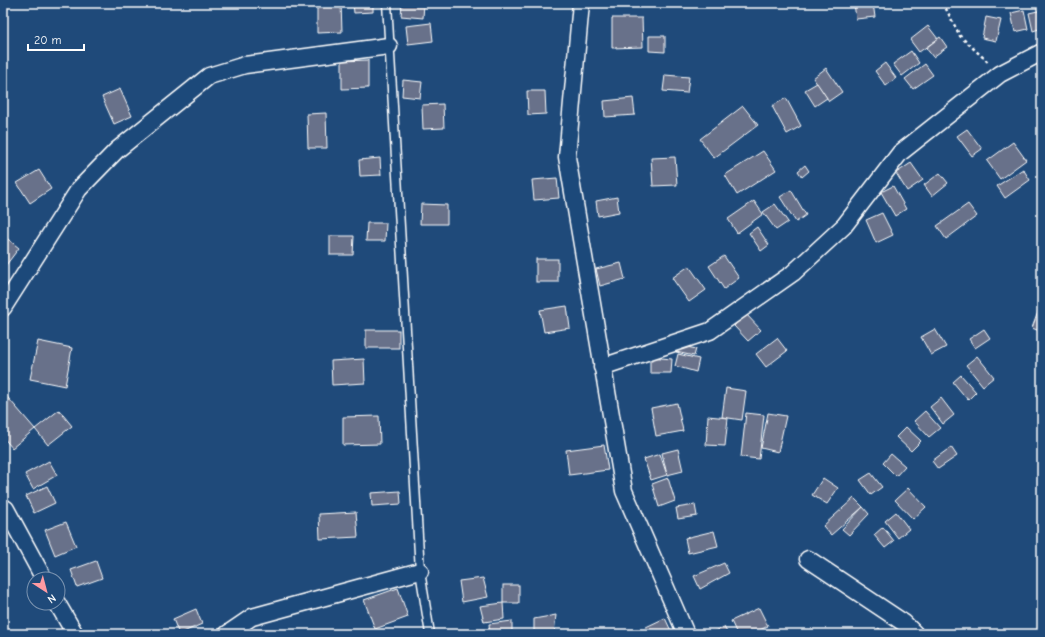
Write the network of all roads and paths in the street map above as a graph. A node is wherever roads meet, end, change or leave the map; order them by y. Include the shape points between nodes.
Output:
1 (387, 3) edge
2 (581, 3) edge
3 (943, 3) edge
4 (389, 46) junction
5 (1042, 52) edge
6 (1000, 74) junction
7 (3, 308) edge
8 (602, 367) junction
9 (3, 507) edge
10 (808, 559) dead end
11 (420, 570) junction
12 (40, 571) edge
13 (62, 611) edge
14 (75, 634) edge
15 (227, 634) edge
16 (430, 634) edge
17 (686, 634) edge
18 (915, 634) edge

1 - 4 lane
2 - 8 street via 567,157
3 - 6 path via 960,36
4 - 7 street via 245,65 209,76 117,150 79,189
4 - 11 lane
5 - 6 street
6 - 8 street via 900,154 844,226 792,273 710,331
8 - 17 street via 624,490
9 - 12 street
10 - 18 street via 904,623
11 - 15 street via 252,617
11 - 16 lane
13 - 14 street

